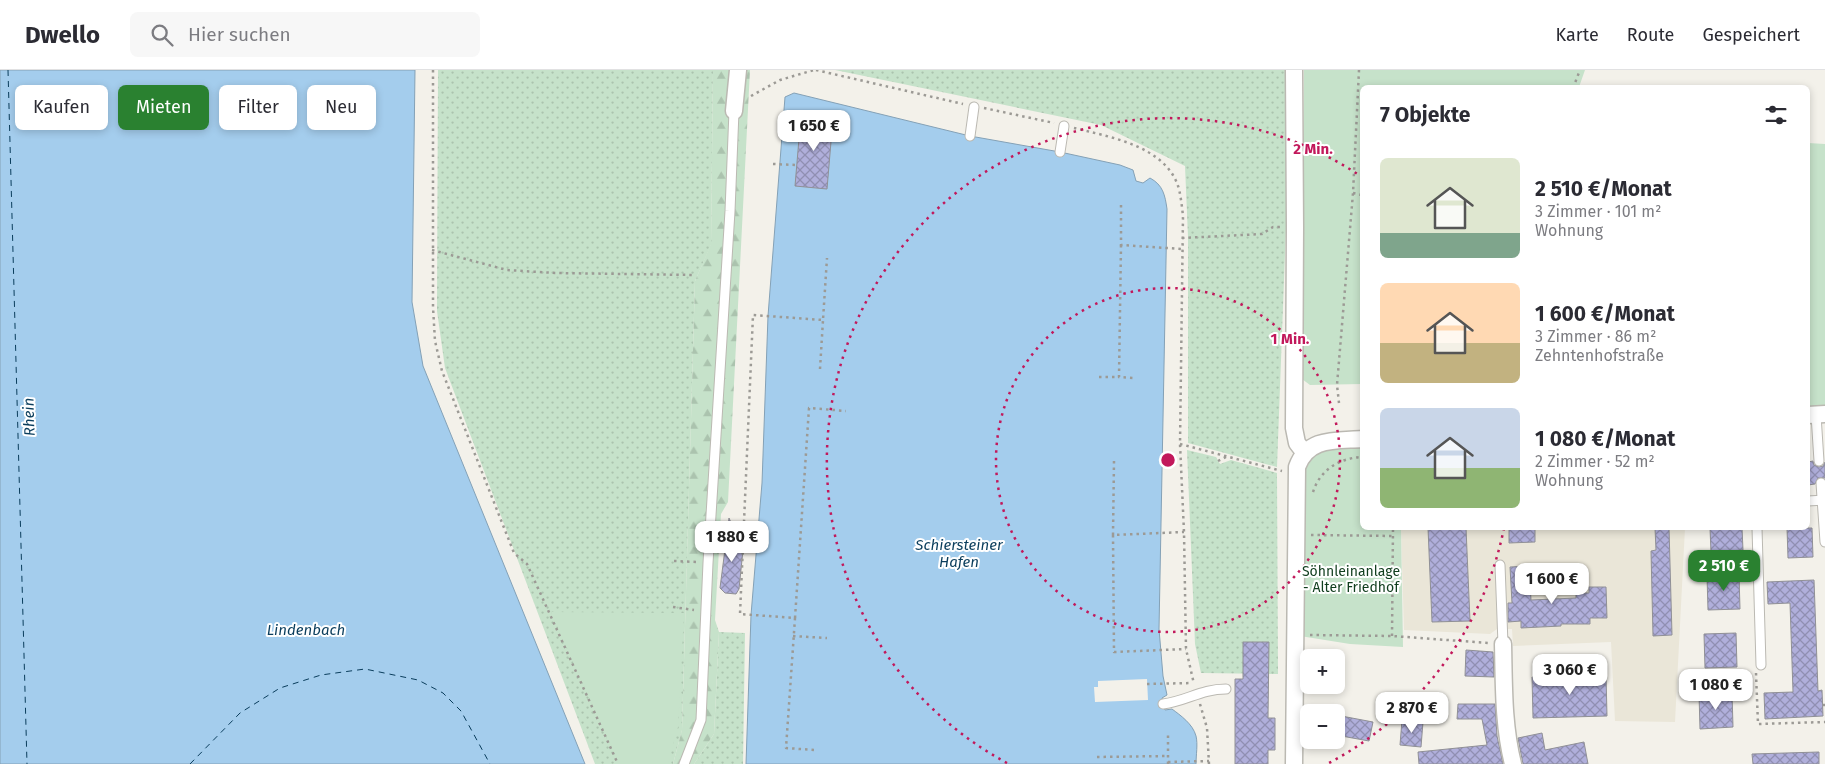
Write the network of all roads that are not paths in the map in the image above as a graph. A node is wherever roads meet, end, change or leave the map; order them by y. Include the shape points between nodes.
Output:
1 (738, 70) edge
2 (1294, 70) edge
3 (974, 106) dead end
4 (734, 111) joint
5 (1064, 126) dead end
6 (970, 136) dead end
7 (1060, 152) dead end
8 (1816, 415) edge
9 (1360, 439) edge
10 (1304, 452) junction
11 (1819, 461) dead end
12 (1821, 484) dead end
13 (1824, 500) edge
14 (1810, 501) edge
15 (1757, 530) edge
16 (1825, 542) edge
17 (1500, 565) dead end
18 (1503, 644) joint
19 (1761, 665) road end
20 (1226, 689) dead end
21 (1163, 704) dead end
22 (684, 764) edge
23 (1294, 764) edge
24 (1513, 764) edge

1 - 4 street
2 - 10 street via 1294,428 1297,443
3 - 6 lane
4 - 22 lane via 701,720
5 - 7 lane
8 - 11 lane
9 - 10 street via 1318,443
10 - 23 street via 1296,475
12 - 13 lane
13 - 14 lane
13 - 16 lane
15 - 19 lane
17 - 18 lane
18 - 24 street via 1505,713
20 - 21 lane via 1211,689

